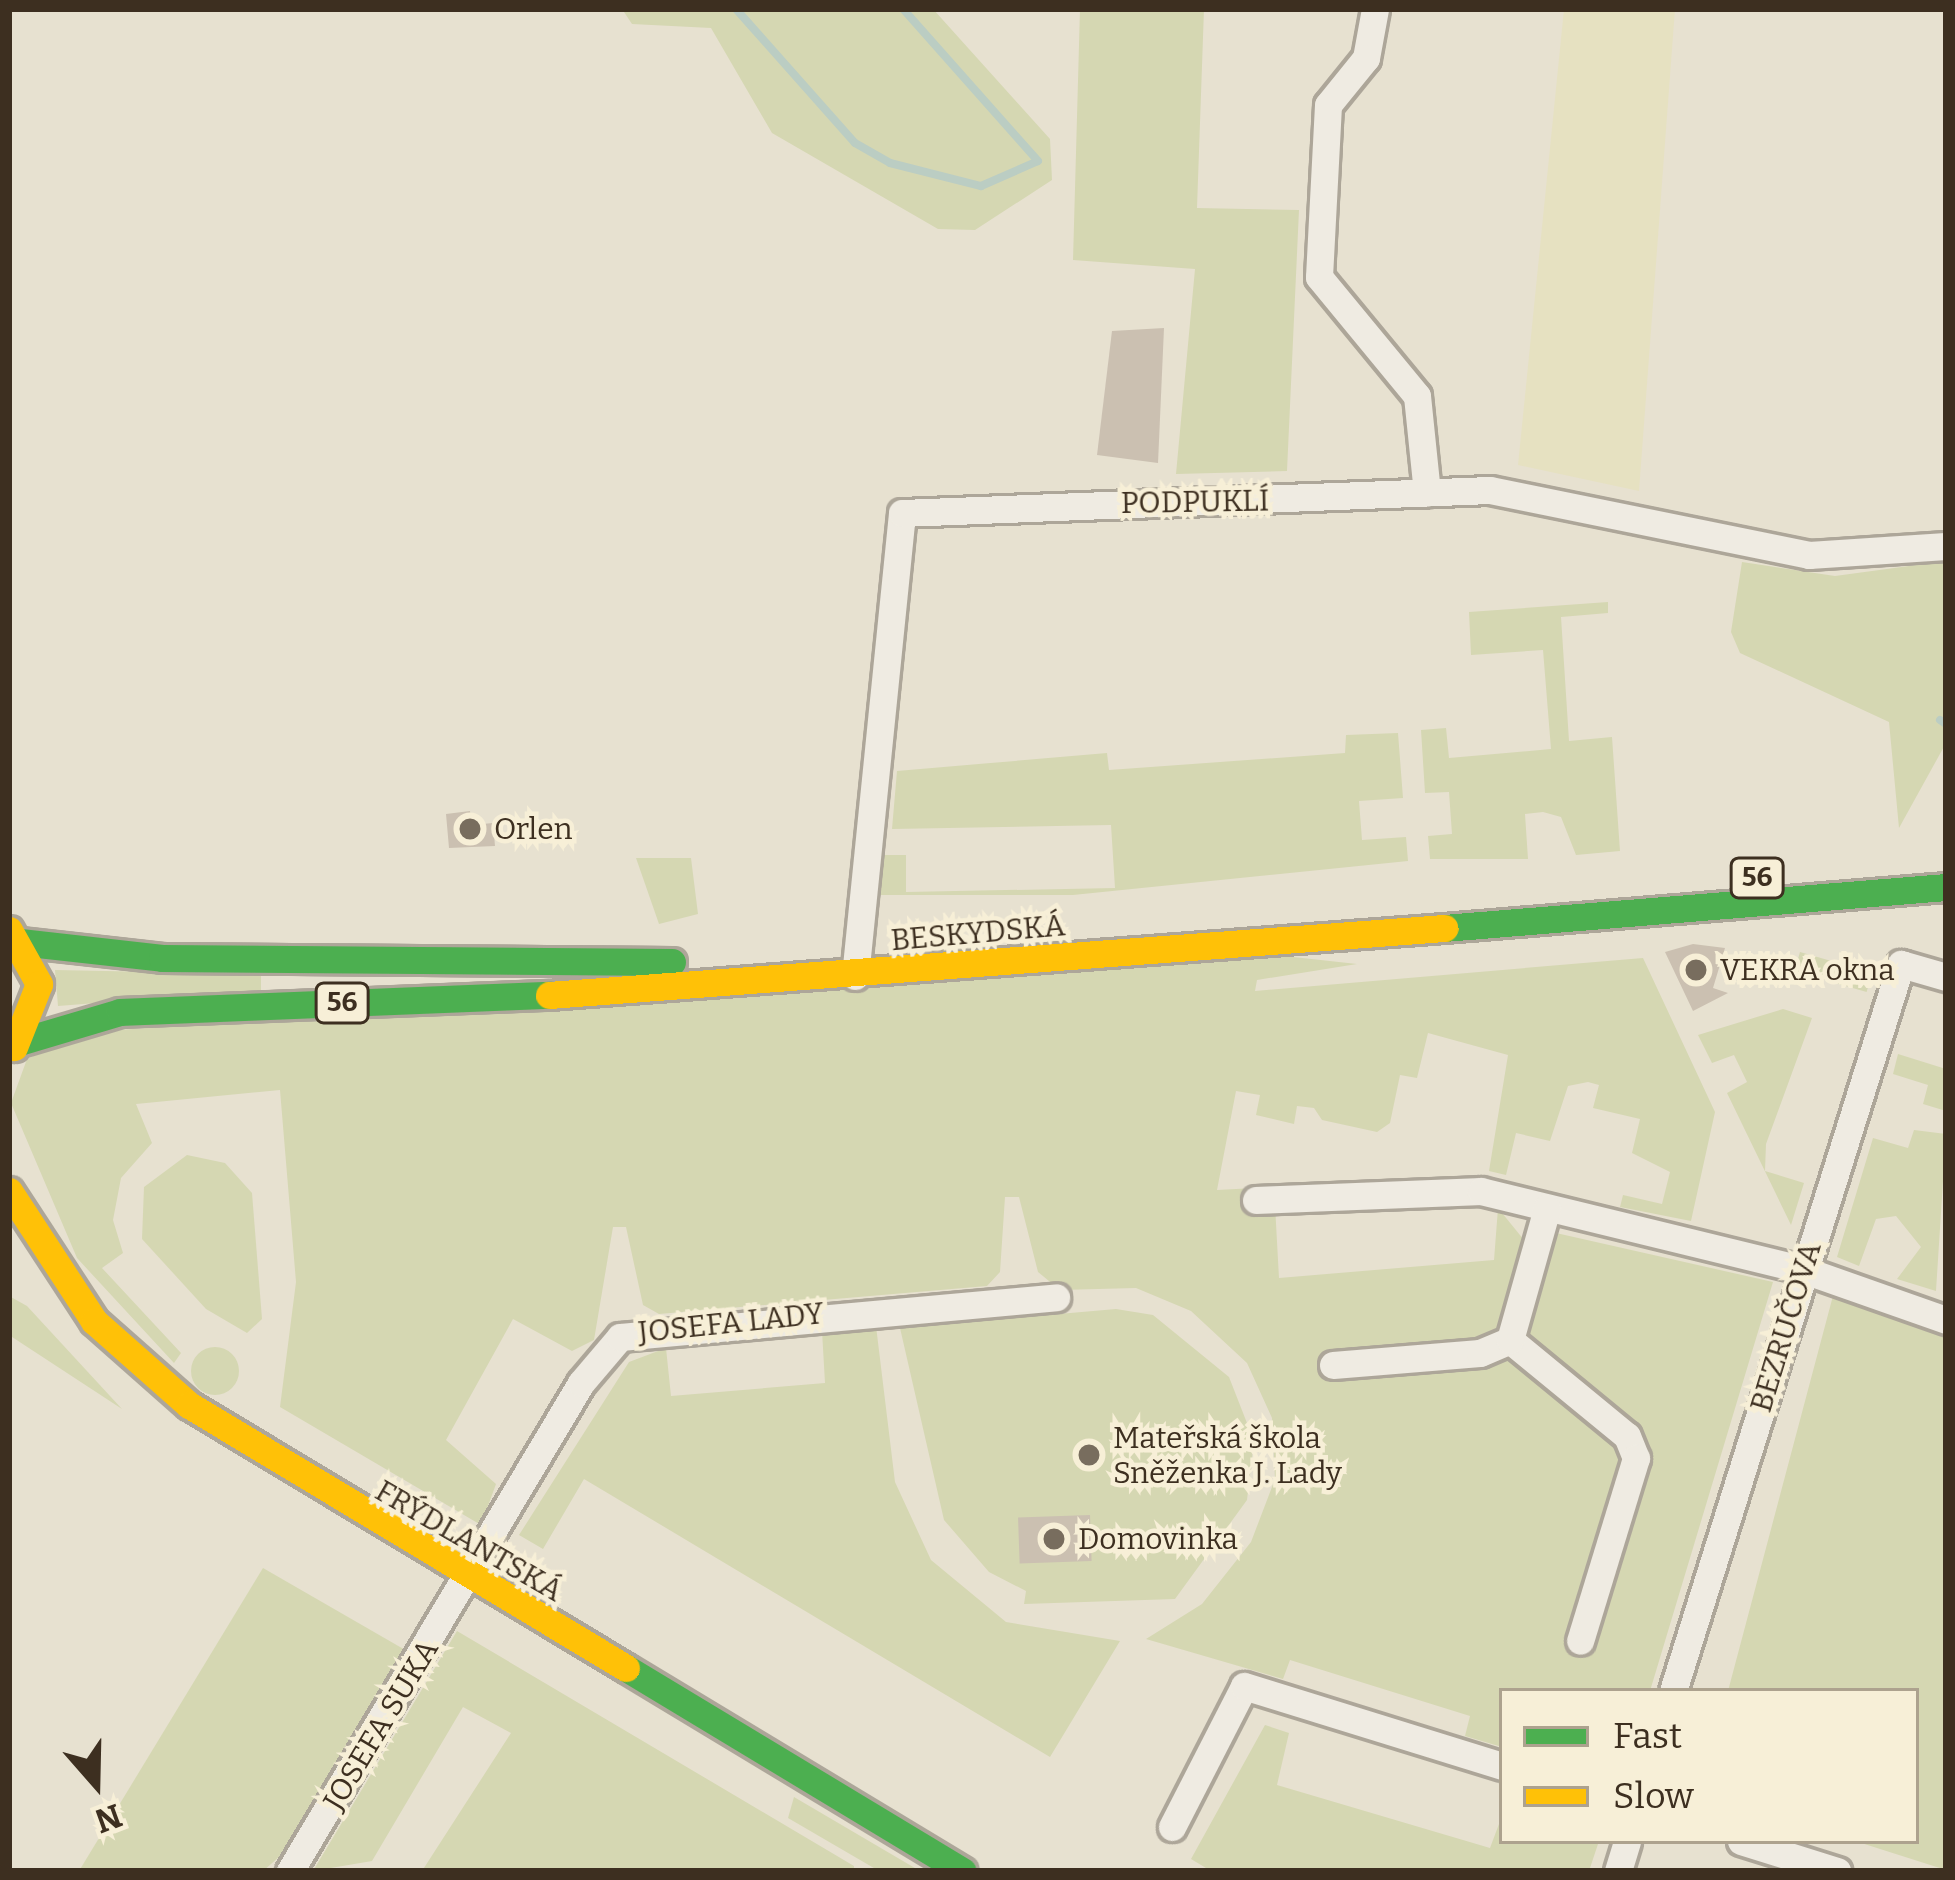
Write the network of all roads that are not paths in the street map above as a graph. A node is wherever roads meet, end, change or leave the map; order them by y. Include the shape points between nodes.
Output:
1 (1375, 9) edge
2 (1427, 492) junction
3 (1946, 546) edge
4 (1946, 862) edge
5 (1946, 887) edge
6 (15, 936) edge
7 (854, 963) junction
8 (1946, 977) edge
9 (14, 1047) edge
10 (9, 1191) edge
11 (1256, 1200) dead end
12 (1547, 1208) junction
13 (1804, 1270) junction
14 (1057, 1297) dead end
15 (1946, 1319) edge
16 (1510, 1340) junction
17 (1333, 1365) dead end
18 (469, 1578) junction
19 (1580, 1641) dead end
20 (1674, 1688) edge
21 (1499, 1765) edge
22 (1172, 1826) dead end
23 (1751, 1844) edge
24 (290, 1871) edge
25 (963, 1871) edge
26 (1837, 1871) edge

1 - 2 street via 1366,58 1328,105 1319,277 1417,397
2 - 3 street, PODPUKLÍ via 1490,490 1808,555
2 - 7 street, PODPUKLÍ via 902,513
4 - 7 main road, BESKYDSKÁ / 56
5 - 7 main road, BESKYDSKÁ / 56
6 - 7 main road, BESKYDSKÁ / 56 via 150,957 495,967
6 - 9 main road, 56 via 39,984
7 - 9 main road, BESKYDSKÁ / 56 via 120,1012
8 - 13 street, BEZRUČOVA via 1901,964
10 - 18 main road, FRÝDLANTSKÁ via 72,1294 141,1367
11 - 12 street via 1480,1192
12 - 13 street
12 - 16 street
13 - 15 street
13 - 20 street, BEZRUČOVA
14 - 18 street, JOSEFA LADY via 620,1336
16 - 17 street via 1480,1353
16 - 19 street via 1627,1436 1636,1458
18 - 24 street, JOSEFA SUKA
18 - 25 main road, FRÝDLANTSKÁ
21 - 22 street via 1244,1686
23 - 26 street

